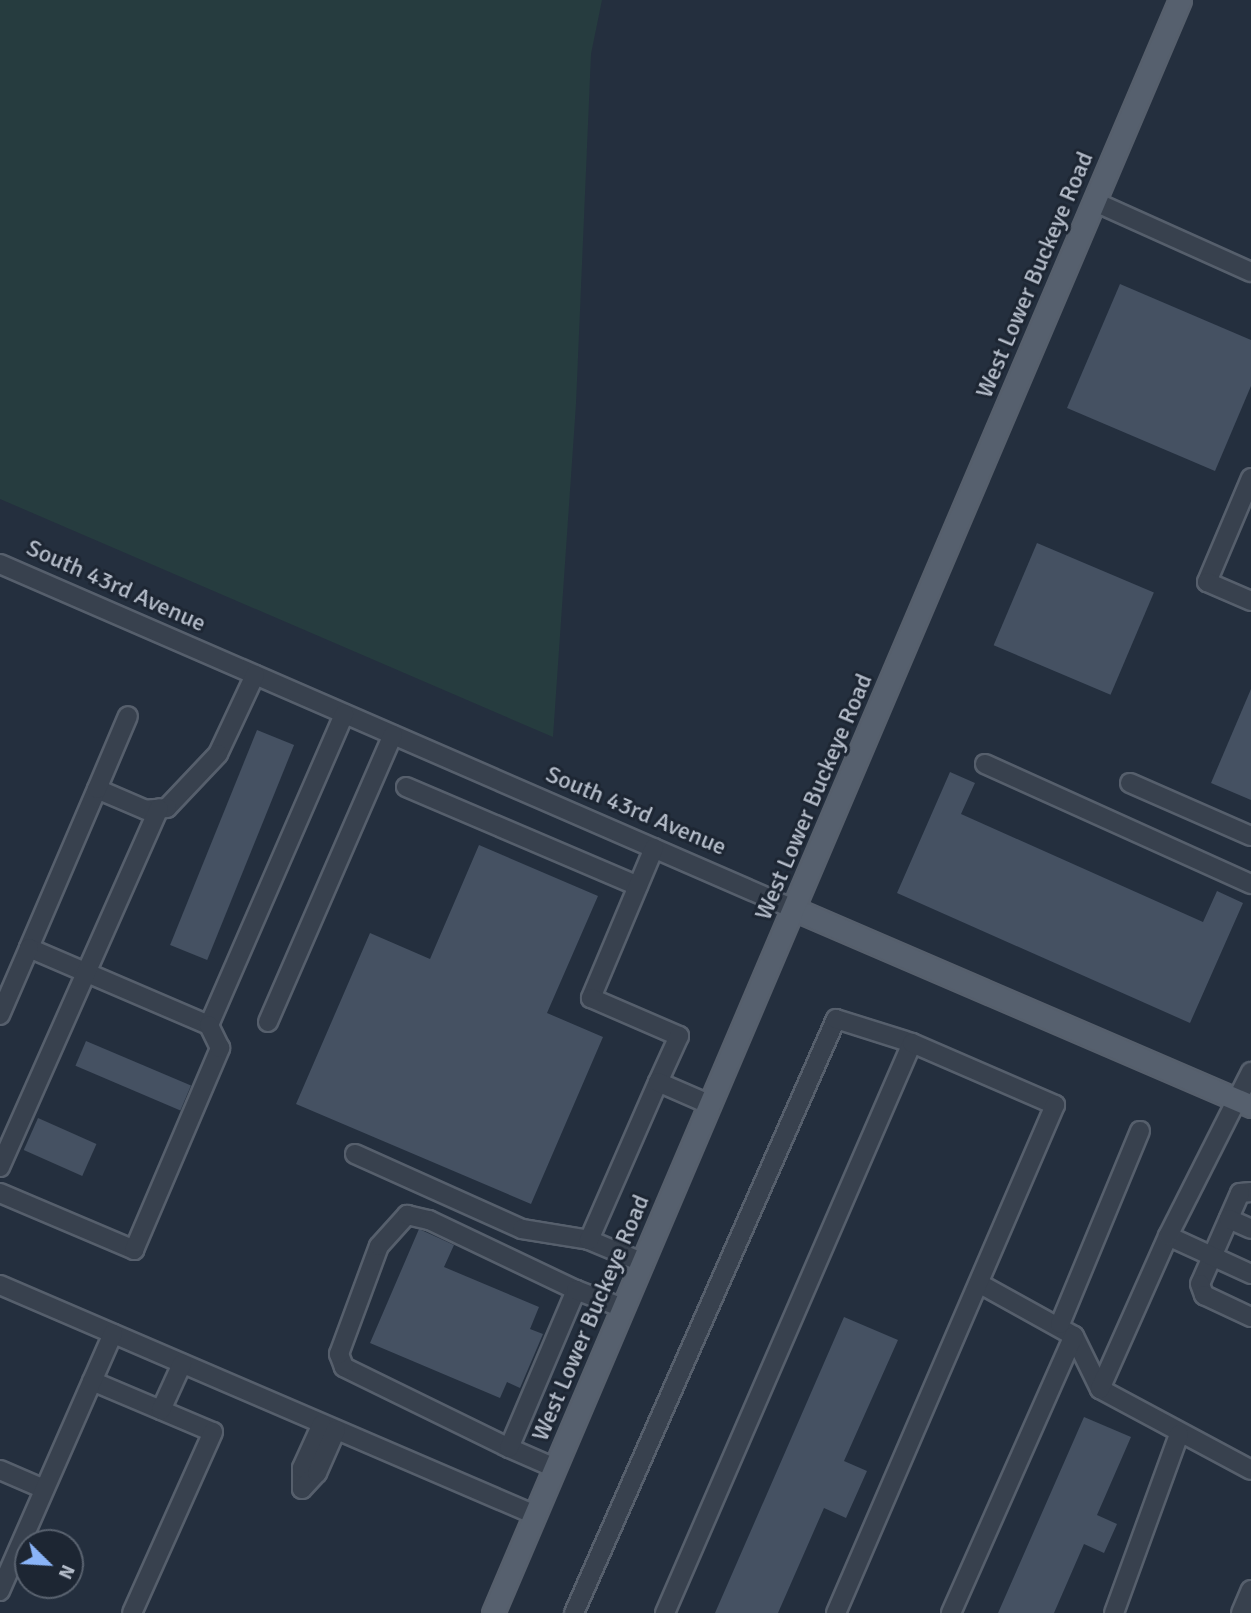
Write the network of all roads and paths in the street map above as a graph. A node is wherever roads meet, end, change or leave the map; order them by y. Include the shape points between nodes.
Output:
1 (1180, 0) edge
2 (1094, 202) junction
3 (1251, 272) edge
4 (1251, 478) edge
5 (2, 569) edge
6 (1251, 601) edge
7 (255, 675) junction
8 (344, 714) junction
9 (128, 716) dead end
10 (393, 735) junction
11 (985, 764) dead end
12 (1130, 783) dead end
13 (406, 787) dead end
14 (97, 789) junction
15 (159, 808) junction
16 (1251, 836) edge
17 (654, 848) junction
18 (1251, 884) edge
19 (638, 886) junction
20 (794, 909) junction
21 (29, 948) junction
22 (86, 973) junction
23 (0, 1015) edge
24 (268, 1022) dead end
25 (209, 1025) junction
26 (912, 1043) junction
27 (1251, 1072) edge
28 (659, 1082) junction
29 (1245, 1104) edge
30 (711, 1105) junction
31 (1140, 1131) dead end
32 (355, 1154) dead end
33 (0, 1167) edge
34 (1251, 1192) edge
35 (0, 1193) edge
36 (1229, 1219) junction
37 (1251, 1228) edge
38 (1168, 1236) junction
39 (589, 1240) junction
40 (1212, 1256) junction
41 (644, 1263) junction
42 (1251, 1273) edge
43 (0, 1285) edge
44 (982, 1285) junction
45 (576, 1290) junction
46 (623, 1308) junction
47 (1251, 1317) edge
48 (1060, 1324) junction
49 (113, 1334) junction
50 (1074, 1336) junction
51 (182, 1364) junction
52 (92, 1381) junction
53 (1100, 1389) junction
54 (161, 1410) junction
55 (1179, 1434) junction
56 (509, 1448) junction
57 (555, 1468) junction
58 (0, 1470) edge
59 (1251, 1470) edge
60 (44, 1489) junction
61 (535, 1515) junction
62 (1251, 1590) edge
63 (0, 1591) edge
64 (132, 1613) edge
65 (493, 1613) edge
66 (574, 1613) edge
67 (665, 1613) edge
68 (836, 1613) edge
69 (951, 1613) edge
70 (1114, 1613) edge
71 (1241, 1613) edge

1 - 2 main road, West Lower Buckeye Road
2 - 3 street
2 - 20 main road, West Lower Buckeye Road
4 - 6 street via 1207,582
5 - 7 street, South 43rd Avenue
7 - 8 street, South 43rd Avenue
7 - 15 street via 218,754 190,787 167,808
8 - 10 street, South 43rd Avenue
8 - 25 street
9 - 14 street
10 - 17 street, South 43rd Avenue
10 - 24 street
11 - 18 street
12 - 16 street
13 - 19 street
14 - 15 street via 146,810
14 - 21 street
15 - 22 street
17 - 19 street
17 - 20 street, South 43rd Avenue
19 - 28 street via 591,998 679,1036
20 - 29 main road, South 43rd Avenue
20 - 30 main road, West Lower Buckeye Road
21 - 22 street
21 - 23 street
22 - 25 street
22 - 33 street
25 - 35 street via 220,1048 134,1250
26 - 44 street via 1055,1105
26 - 66 street via 836,1019
26 - 67 street
27 - 29 street
28 - 30 street
28 - 39 street
29 - 38 street
30 - 41 main road, West Lower Buckeye Road
31 - 48 street
32 - 39 street via 522,1229
34 - 36 street via 1240,1193
36 - 37 street
36 - 40 street
38 - 40 street
38 - 53 street
39 - 41 street
40 - 42 street
40 - 47 street via 1200,1284 1204,1295
41 - 46 main road, West Lower Buckeye Road
43 - 49 street
44 - 48 street
44 - 68 street
45 - 46 street
45 - 56 street
45 - 56 street via 418,1217 407,1215 379,1246 339,1353 344,1367
46 - 57 main road, West Lower Buckeye Road
48 - 50 street
49 - 51 street
49 - 52 street
50 - 53 street
50 - 69 street
51 - 54 street
51 - 61 street
52 - 54 street
52 - 60 street
53 - 55 street
54 - 64 street via 213,1432
55 - 59 street
55 - 70 street
56 - 57 street
57 - 61 main road, West Lower Buckeye Road
58 - 60 street
60 - 63 street
61 - 65 main road, West Lower Buckeye Road
62 - 71 street

